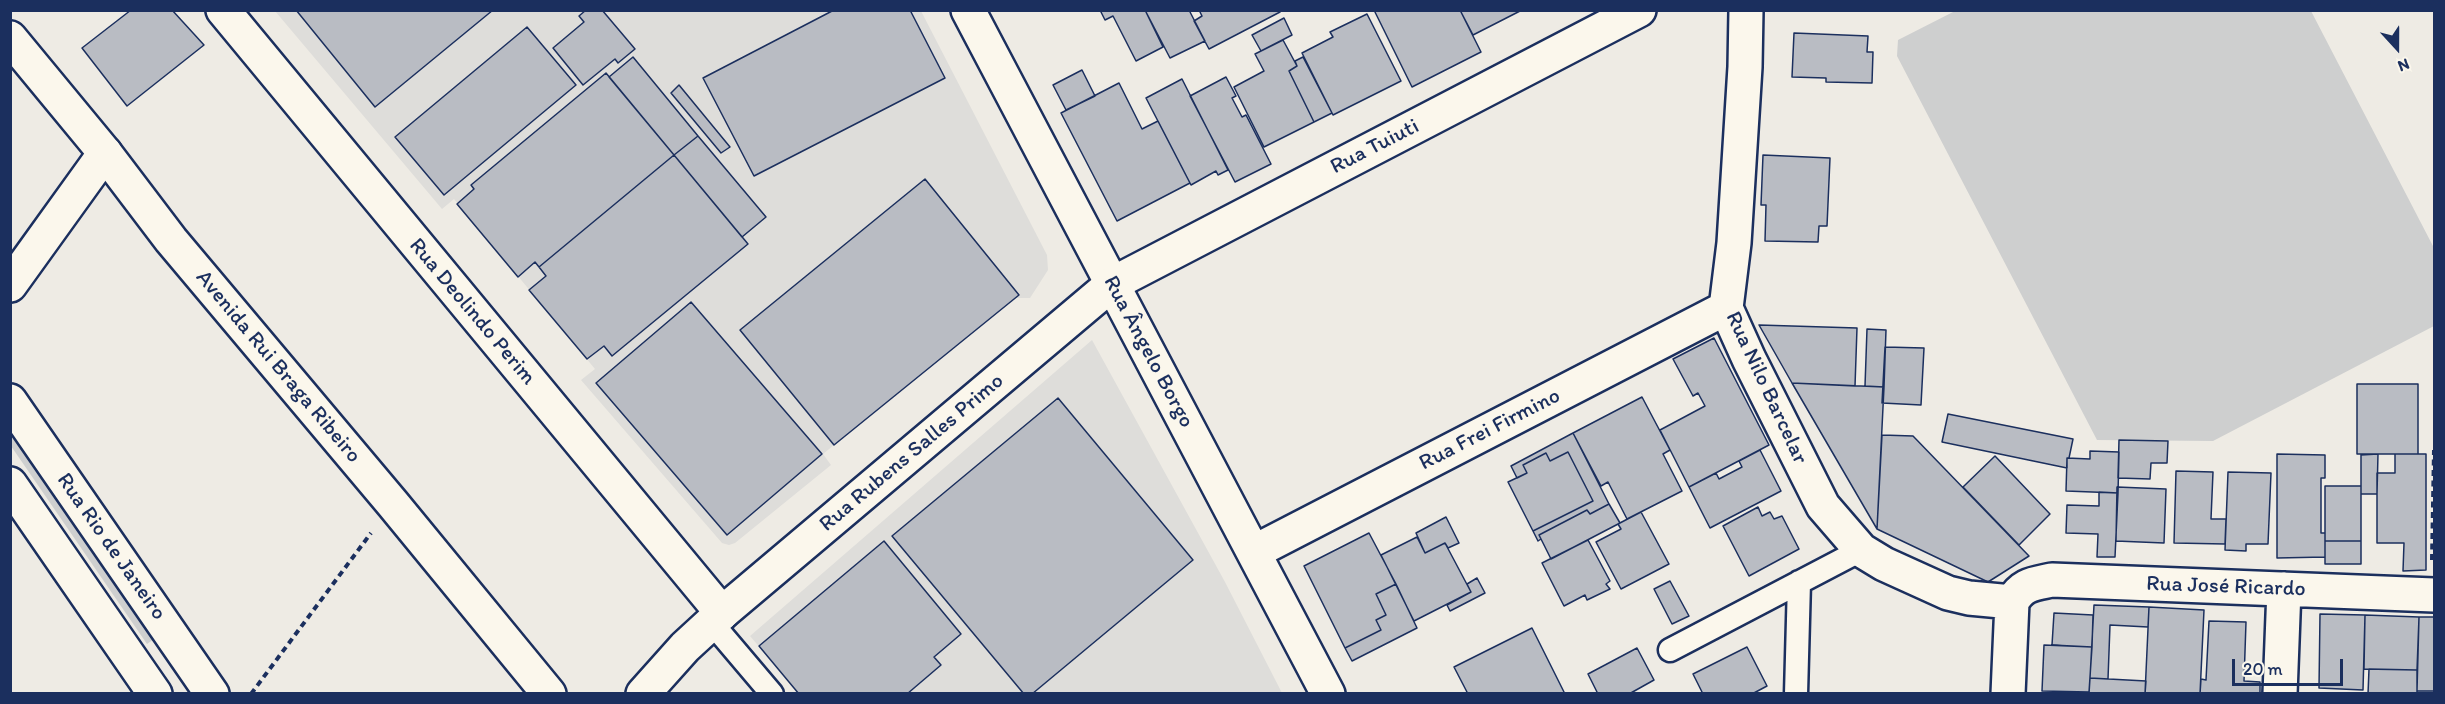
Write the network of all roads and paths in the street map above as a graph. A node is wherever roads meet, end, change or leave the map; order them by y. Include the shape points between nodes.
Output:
1 (223, 10) edge
2 (1639, 10) edge
3 (1746, 10) edge
4 (977, 14) edge
5 (10, 38) edge
6 (105, 153) junction
7 (1112, 284) junction
8 (10, 285) edge
9 (1726, 308) junction
10 (10, 401) edge
11 (2434, 450) edge
12 (10, 484) edge
13 (393, 504) junction
14 (1861, 550) junction
15 (1254, 552) junction
16 (1799, 582) junction
17 (2284, 589) junction
18 (2433, 595) edge
19 (2016, 596) junction
20 (717, 618) junction
21 (182, 650) junction
22 (1670, 650) dead end
23 (154, 693) edge
24 (212, 693) edge
25 (251, 693) edge
26 (549, 693) edge
27 (643, 693) edge
28 (772, 693) edge
29 (1328, 693) edge
30 (1796, 693) edge
31 (2008, 693) edge
32 (2280, 693) edge

1 - 20 street, Rua Deolindo Perim
2 - 7 street, Rua Tuiuti
3 - 9 street, Rua Nilo Barcelar via 1746,68
4 - 7 street, Rua Ângelo Borgo
5 - 6 street, Avenida Rui Braga Ribeiro
6 - 8 street
6 - 13 street, Avenida Rui Braga Ribeiro via 171,240
7 - 15 street, Rua Ângelo Borgo
7 - 20 street, Rua Rubens Salles Primo
9 - 14 street, Rua Nilo Barcelar via 1823,506
9 - 15 street, Rua Frei Firmino
10 - 21 street, Rua Rio de Janeiro
11 - 18 path
12 - 23 street, Rua Rio de Janeiro
13 - 25 path
13 - 26 street, Avenida Rui Braga Ribeiro
14 - 16 lane
14 - 19 street, Rua Nilo Barcelar via 1948,592 1969,598
15 - 29 street, Rua Ângelo Borgo
16 - 22 lane
16 - 30 lane
17 - 18 street, Rua José Ricardo
17 - 19 street, Rua José Ricardo via 2052,580
17 - 32 street
19 - 31 street
20 - 27 street, Rua Rubens Salles Primo
20 - 28 lane, Rua Deolindo Perim
21 - 23 street
21 - 24 street, Rua Rio de Janeiro

